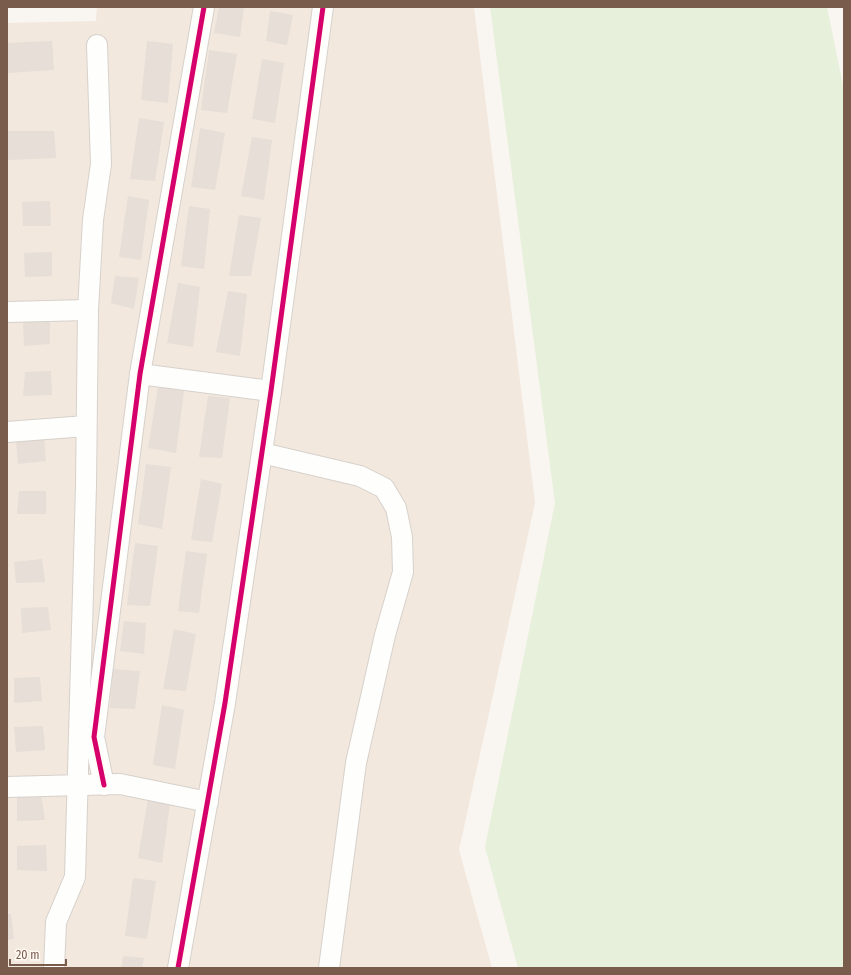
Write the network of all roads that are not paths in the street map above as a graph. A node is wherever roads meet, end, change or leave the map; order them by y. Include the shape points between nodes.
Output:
1 (204, 7) edge
2 (323, 7) edge
3 (97, 45) dead end
4 (88, 310) junction
5 (7, 312) edge
6 (140, 374) junction
7 (271, 391) junction
8 (86, 426) junction
9 (7, 432) edge
10 (262, 452) junction
11 (104, 784) junction
12 (77, 785) junction
13 (7, 787) edge
14 (208, 802) junction
15 (54, 968) edge
16 (178, 968) edge
17 (329, 968) edge

1 - 6 street
2 - 7 street
3 - 4 street via 101,164 93,220
4 - 5 street
4 - 8 street
6 - 7 street
6 - 11 street via 94,737
7 - 10 street
8 - 9 street
8 - 12 street
10 - 14 street
10 - 17 street via 360,476 384,488 396,508 402,537 403,572 385,635 356,763
11 - 12 street
11 - 14 street via 120,784
12 - 13 street
12 - 15 street via 74,877 56,922
14 - 16 street

